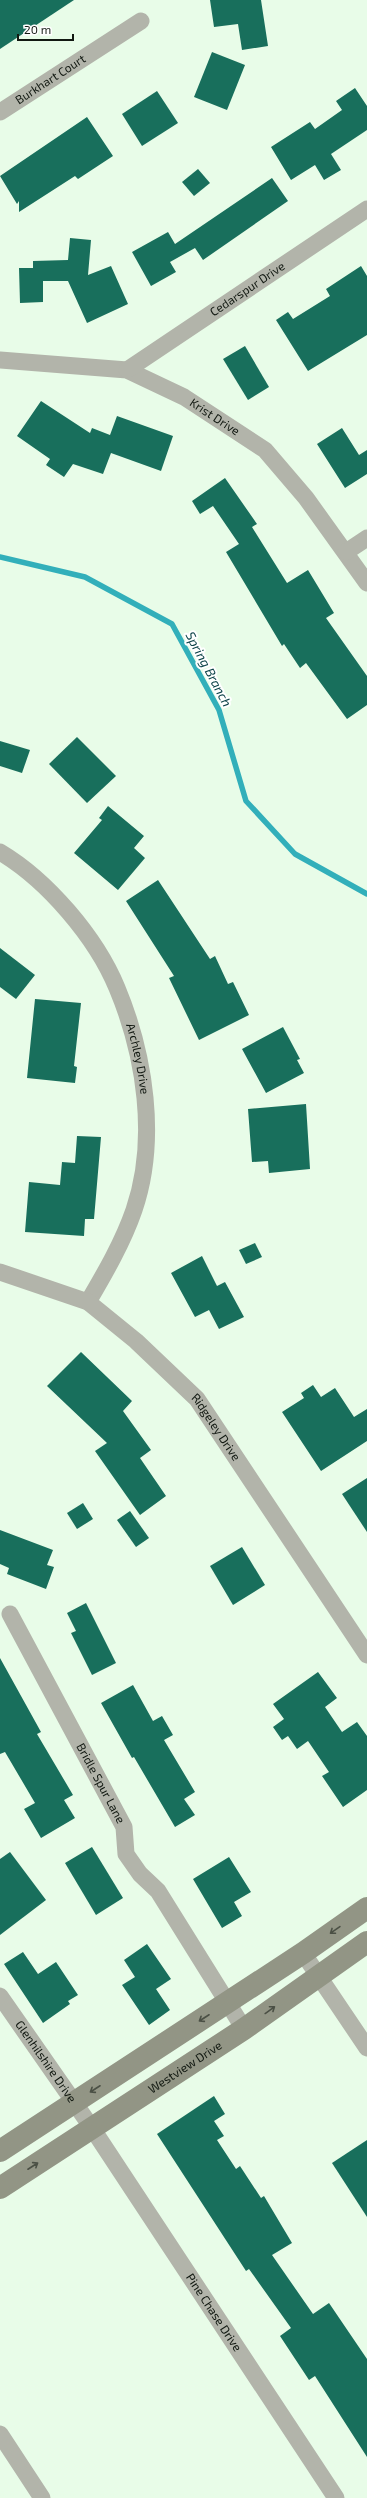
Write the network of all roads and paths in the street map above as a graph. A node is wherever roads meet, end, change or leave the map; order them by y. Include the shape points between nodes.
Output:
1 (141, 21) dead end
2 (0, 112) edge
3 (367, 209) edge
4 (0, 360) edge
5 (127, 370) junction
6 (367, 538) edge
7 (346, 552) junction
8 (367, 583) edge
9 (0, 852) edge
10 (0, 1272) edge
11 (88, 1302) junction
12 (10, 1614) dead end
13 (367, 1655) edge
14 (367, 1908) edge
15 (367, 1942) edge
16 (302, 1953) junction
17 (318, 1974) junction
18 (0, 1996) edge
19 (228, 2002) junction
20 (244, 2029) junction
21 (367, 2048) edge
22 (74, 2103) junction
23 (92, 2128) junction
24 (0, 2151) edge
25 (0, 2188) edge
26 (0, 2434) edge
27 (42, 2498) edge
28 (336, 2498) edge

1 - 2 street, Burkhart Court
3 - 5 street, Cedarspur Drive
4 - 5 street, Krist Drive
5 - 7 street, Krist Drive via 184,397 265,450 306,498
6 - 7 street
7 - 8 street, Krist Drive
9 - 11 street, Archley Drive via 16,861 60,901 96,950 117,987 132,1032 142,1079 146,1114 143,1168 134,1210 110,1264
10 - 11 street, Ridgeley Drive
11 - 13 street, Ridgeley Drive via 136,1341 197,1399
12 - 19 street, Bridle Spur Lane via 124,1827 126,1854 140,1874 158,1891
14 -> 16 main road
15 - 17 main road, Westview Drive
16 - 17 street
16 - 19 main road
20 -> 17 main road, Westview Drive
17 - 21 street
18 - 22 street, Glenhilshire Drive
19 - 20 street, Bridle Spur Lane
19 -> 22 main road
20 - 23 main road, Westview Drive
22 - 23 street, Glenhilshire Drive
22 - 24 main road
25 -> 23 main road, Westview Drive
23 - 28 street, Pine Chase Drive
26 - 27 street

